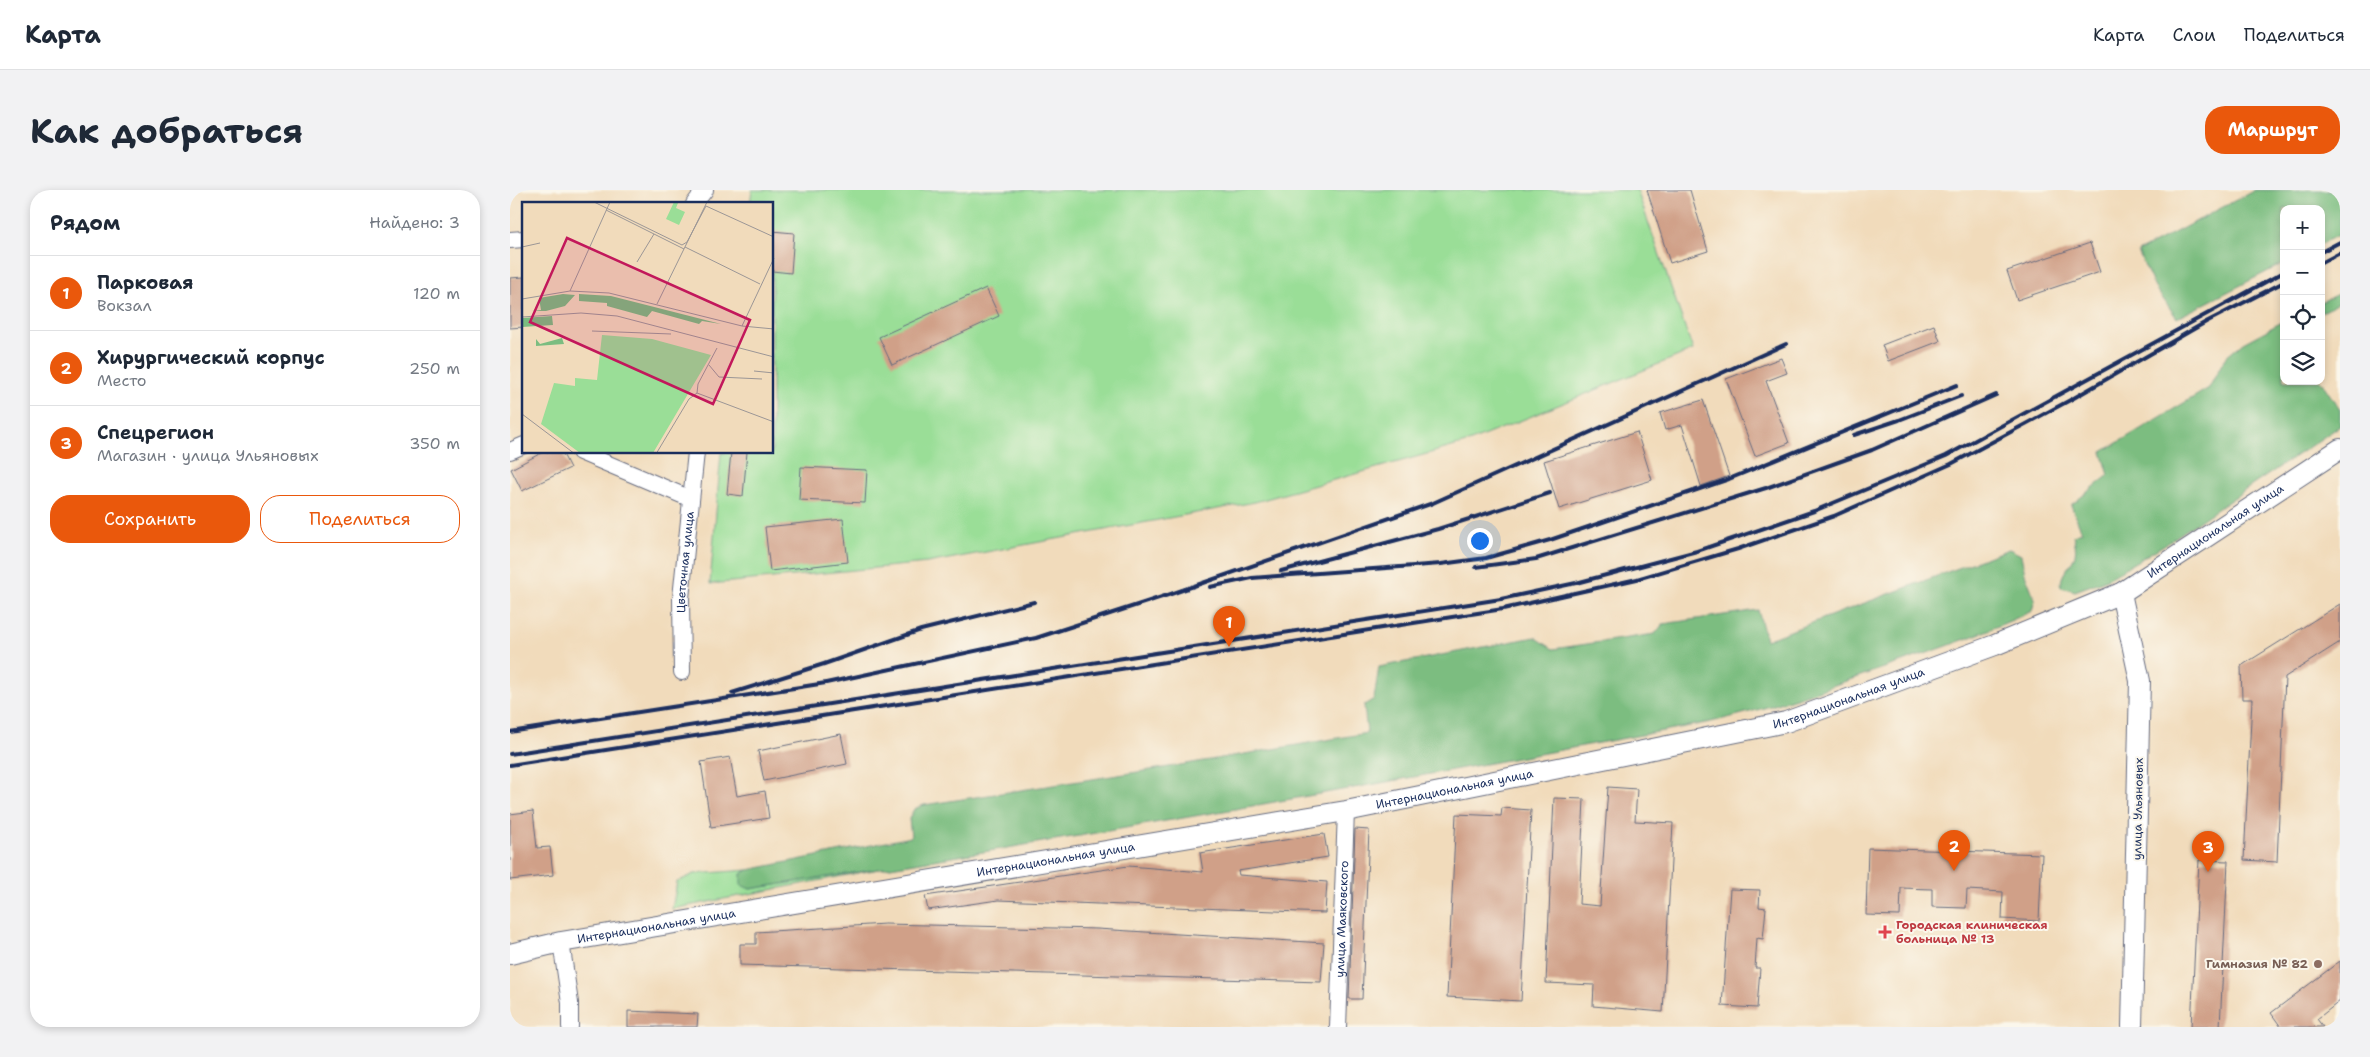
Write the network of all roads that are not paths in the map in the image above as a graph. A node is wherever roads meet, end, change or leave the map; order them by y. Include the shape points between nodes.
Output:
1 (705, 190) edge
2 (696, 202) edge
3 (522, 446) edge
4 (2340, 449) edge
5 (510, 451) edge
6 (585, 454) edge
7 (696, 454) edge
8 (691, 499) junction
9 (2121, 593) junction
10 (682, 672) dead end
11 (1346, 811) junction
12 (561, 942) junction
13 (510, 954) edge
14 (570, 1027) edge
15 (1338, 1027) edge
16 (2132, 1027) edge

1 - 2 street
3 - 5 street
4 - 9 main road, Интернациональная улица
6 - 8 street
7 - 8 street, Цветочная улица
8 - 10 street, Цветочная улица via 681,598
9 - 11 main road, Интернациональная улица via 1995,645 1786,722
9 - 16 main road, улица Ульяновых via 2140,681
11 - 12 main road, Интернациональная улица
11 - 15 street, улица Маяковского
12 - 13 main road, Интернациональная улица
12 - 14 street via 570,1003

